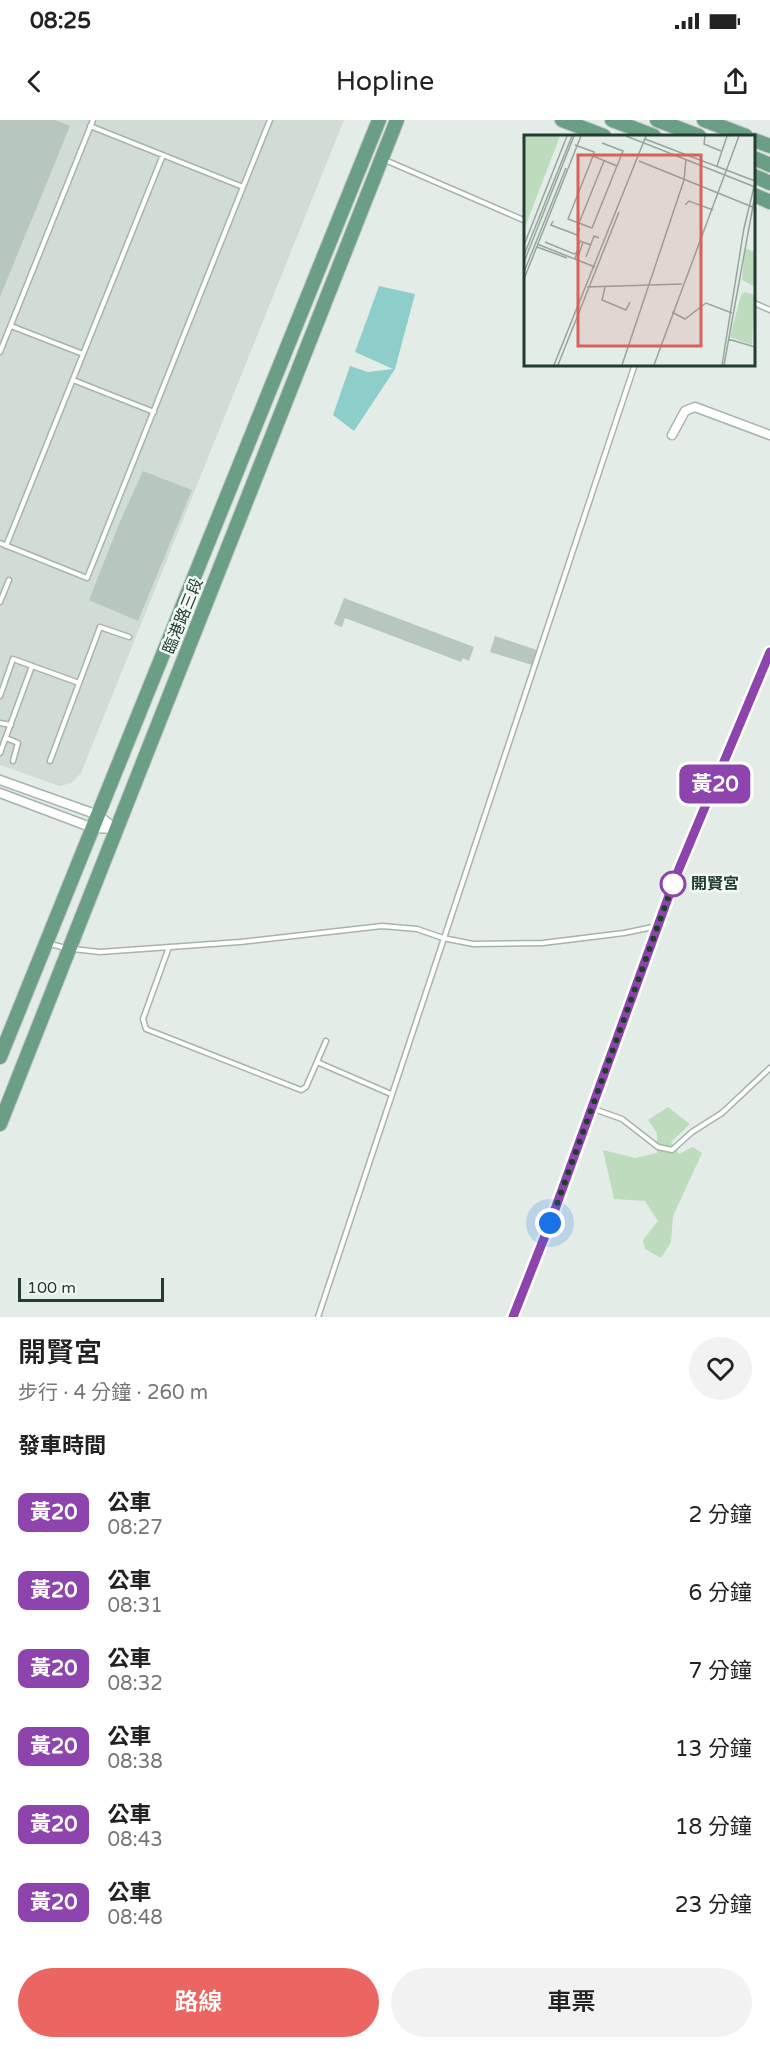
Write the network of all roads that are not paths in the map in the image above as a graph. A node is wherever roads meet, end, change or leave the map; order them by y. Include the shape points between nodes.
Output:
1 (93, 120) edge
2 (270, 120) edge
3 (379, 120) edge
4 (397, 120) edge
5 (562, 120) edge
6 (612, 120) edge
7 (657, 120) edge
8 (704, 120) edge
9 (90, 126) junction
10 (601, 135) edge
11 (651, 135) edge
12 (696, 135) edge
13 (743, 135) edge
14 (755, 141) edge
15 (770, 146) edge
16 (162, 155) junction
17 (382, 159) junction
18 (755, 159) edge
19 (770, 165) edge
20 (755, 177) edge
21 (770, 183) edge
22 (243, 187) junction
23 (755, 196) edge
24 (770, 202) edge
25 (524, 221) edge
26 (755, 304) edge
27 (770, 310) edge
28 (11, 326) junction
29 (0, 352) edge
30 (83, 354) junction
31 (634, 366) edge
32 (73, 380) junction
33 (153, 412) junction
34 (672, 435) dead end
35 (770, 435) edge
36 (0, 543) edge
37 (6, 546) junction
38 (9, 580) dead end
39 (0, 602) edge
40 (129, 637) dead end
41 (770, 652) edge
42 (32, 666) junction
43 (79, 683) junction
44 (0, 696) edge
45 (0, 723) edge
46 (11, 725) junction
47 (6, 738) junction
48 (0, 753) edge
49 (13, 761) dead end
50 (50, 761) dead end
51 (0, 780) edge
52 (0, 793) edge
53 (98, 815) junction
54 (93, 828) junction
55 (117, 829) junction
56 (658, 926) junction
57 (443, 938) junction
58 (46, 943) junction
59 (169, 947) junction
60 (69, 949) junction
61 (326, 1041) dead end
62 (0, 1057) edge
63 (317, 1062) junction
64 (770, 1068) edge
65 (391, 1094) junction
66 (591, 1107) junction
67 (0, 1124) edge
68 (318, 1317) edge
69 (513, 1317) edge

1 - 9 lane
2 - 22 lane
3 - 53 main road, 臨港路三段
4 - 17 main road, 臨港路三段
5 - 10 main road
6 - 11 main road
7 - 12 main road
8 - 13 main road
9 - 16 lane
9 - 28 lane
14 - 15 main road
16 - 22 lane
16 - 30 lane
17 - 25 lane
17 - 55 main road, 臨港路三段
18 - 19 main road
20 - 21 main road
22 - 33 lane
23 - 24 main road
26 - 27 lane
28 - 29 lane
28 - 30 lane
30 - 32 lane
31 - 57 lane
32 - 33 lane
32 - 37 lane
33 - 37 lane via 87,578
34 - 35 street via 685,411 695,407
36 - 37 lane
38 - 39 lane
40 - 43 lane via 100,627
41 - 56 lane
42 - 43 lane
42 - 44 lane via 13,660
42 - 46 lane
43 - 50 lane
45 - 46 lane
46 - 47 lane
47 - 48 lane
47 - 49 lane via 18,743
51 - 53 street
52 - 54 street
53 - 54 main road, 臨港路三段
53 - 55 street
54 - 55 street
54 - 58 main road, 臨港路三段
55 - 60 main road, 臨港路三段
56 - 57 lane via 543,943 472,944
56 - 66 lane
57 - 59 lane via 417,929 382,926
57 - 65 lane
58 - 60 lane
58 - 62 main road, 臨港路三段
59 - 60 lane via 100,952
59 - 63 lane via 143,1019 146,1029 295,1089 306,1087
60 - 67 main road, 臨港路三段
61 - 63 lane
63 - 65 lane
64 - 66 lane via 722,1113 672,1150 658,1147 622,1119
65 - 68 lane
66 - 69 lane

